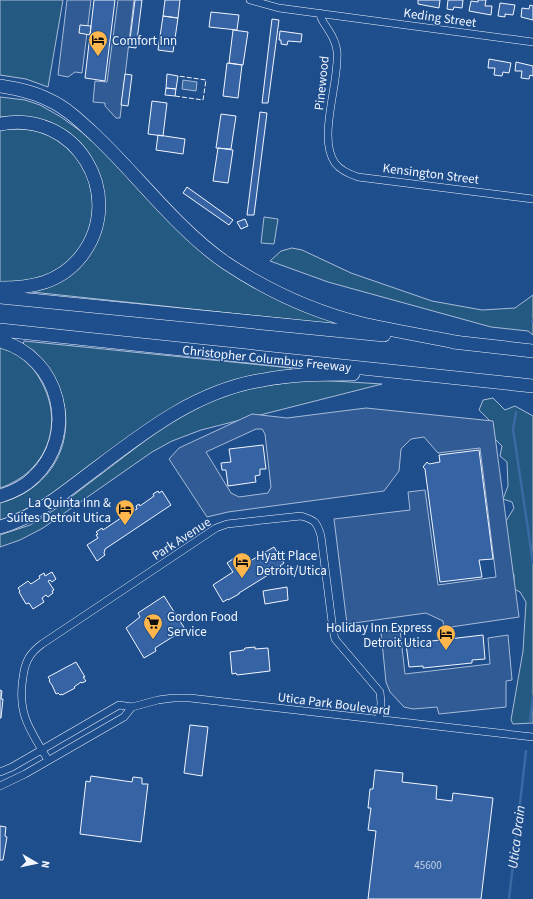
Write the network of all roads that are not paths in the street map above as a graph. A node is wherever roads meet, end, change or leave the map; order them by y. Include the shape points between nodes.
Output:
1 (250, 0) edge
2 (320, 13) junction
3 (533, 42) edge
4 (0, 86) edge
5 (0, 124) edge
6 (332, 159) joint
7 (533, 199) edge
8 (0, 288) edge
9 (0, 297) edge
10 (0, 330) edge
11 (0, 341) edge
12 (461, 343) junction
13 (533, 351) edge
14 (423, 374) junction
15 (533, 386) edge
16 (0, 496) edge
17 (0, 527) edge
18 (132, 707) junction
19 (379, 720) junction
20 (533, 738) edge
21 (42, 750) junction
22 (48, 760) junction
23 (0, 772) edge
24 (0, 786) edge

1 - 2 street, Keding Street via 275,7
2 - 3 street, Keding Street
2 - 6 street, Pinewood via 320,18 334,39 337,52 328,139
4 - 12 highway via 42,96 59,105 105,145 200,242 250,278 316,310 363,324
5 - 8 highway via 36,124 54,131 71,142 85,158 95,178 99,209 91,240 72,266 55,278 39,284
6 - 7 street, Kensington Street via 341,169 358,177
9 - 12 highway
10 - 14 highway, Christopher Columbus Freeway
11 - 16 highway via 20,348 41,367 53,389 59,416 54,448 42,469 22,486
12 - 13 highway
14 - 15 highway, Christopher Columbus Freeway
14 - 17 highway via 311,374 261,380 220,391 172,414 46,505
18 - 19 street, Utica Park Boulevard via 158,700 190,698
18 - 21 street, Utica Park Boulevard via 119,705
18 - 22 street, Utica Park Boulevard via 124,717
19 - 20 street, Utica Park Boulevard
19 - 21 street, Park Avenue via 380,692 336,639 333,630 318,526 312,519 301,516 228,524 216,528 35,649 24,666 20,695 28,727
21 - 22 street, Park Avenue
21 - 23 street, Utica Park Boulevard
22 - 24 street, Utica Park Boulevard

